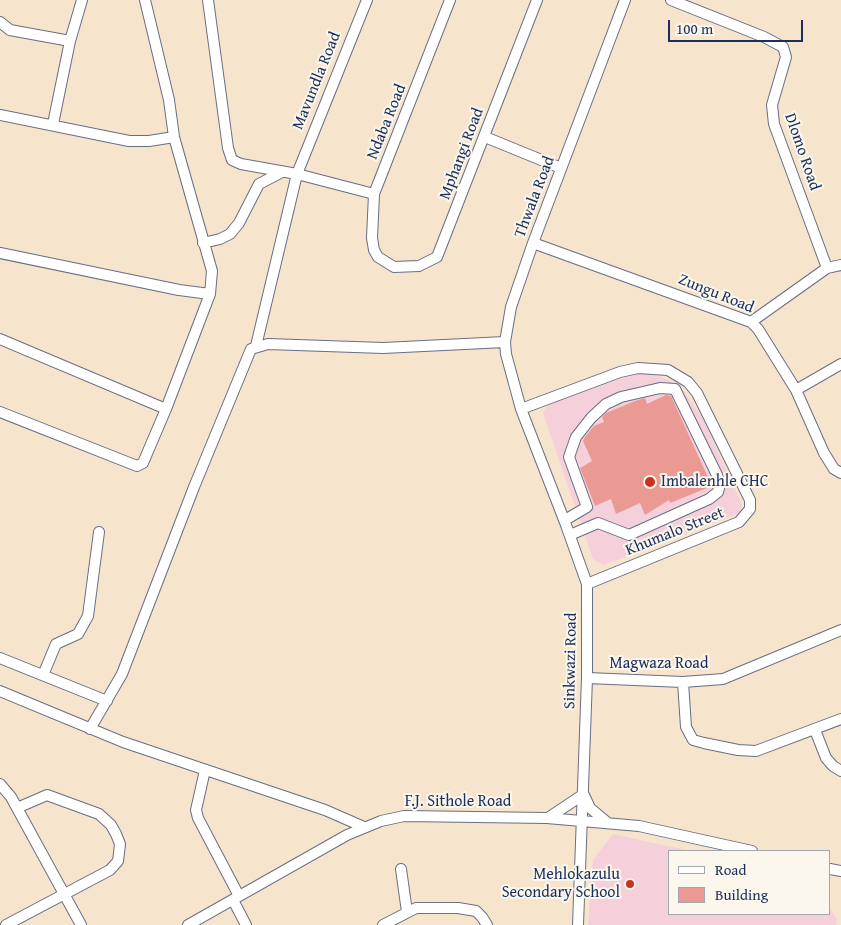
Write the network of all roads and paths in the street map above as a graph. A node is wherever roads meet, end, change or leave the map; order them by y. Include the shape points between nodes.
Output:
1 (82, 0) edge
2 (144, 0) edge
3 (208, 0) edge
4 (367, 0) edge
5 (450, 0) edge
6 (537, 0) edge
7 (625, 0) edge
8 (671, 0) edge
9 (0, 22) edge
10 (70, 41) junction
11 (0, 115) edge
12 (52, 124) junction
13 (174, 136) junction
14 (485, 137) junction
15 (561, 168) junction
16 (282, 172) junction
17 (297, 174) junction
18 (374, 194) junction
19 (533, 242) junction
20 (203, 243) junction
21 (0, 252) edge
22 (378, 257) joint
23 (841, 265) edge
24 (827, 268) junction
25 (210, 294) junction
26 (750, 322) junction
27 (0, 339) edge
28 (505, 342) junction
29 (256, 346) junction
30 (841, 364) edge
31 (796, 390) junction
32 (166, 409) junction
33 (521, 409) junction
34 (0, 412) edge
35 (841, 473) edge
36 (565, 520) junction
37 (99, 532) dead end
38 (570, 535) junction
39 (587, 584) junction
40 (841, 630) edge
41 (0, 658) edge
42 (43, 675) junction
43 (587, 678) junction
44 (683, 682) junction
45 (0, 691) edge
46 (107, 701) junction
47 (841, 718) edge
48 (90, 729) junction
49 (816, 730) junction
50 (204, 770) junction
51 (841, 771) edge
52 (0, 784) edge
53 (582, 793) junction
54 (17, 808) junction
55 (547, 818) junction
56 (581, 820) junction
57 (608, 823) junction
58 (364, 827) junction
59 (747, 850) edge
60 (401, 869) dead end
61 (64, 894) junction
62 (236, 898) junction
63 (404, 917) edge
64 (6, 925) edge
65 (81, 925) edge
66 (188, 925) edge
67 (246, 925) edge
68 (383, 925) edge
69 (487, 925) edge
70 (578, 925) edge

1 - 10 street
2 - 13 street
3 - 16 street via 230,156 241,164
4 - 17 street, Mavundla Road
5 - 18 street, Ndaba Road
6 - 14 street, Mphangi Road
7 - 15 street, Thwala Road
8 - 24 street, Dlomo Road via 783,47 786,57 772,105 774,124
9 - 10 street via 10,30
10 - 12 street
11 - 12 street
12 - 13 street via 129,141
13 - 20 street
14 - 15 street
14 - 22 street, Mphangi Road via 437,257 408,268 394,267
15 - 19 street, Thwala Road
16 - 17 street
16 - 20 street via 259,184 230,234 220,240
17 - 18 street
17 - 29 street, Mavundla Road
18 - 22 street, Ndaba Road via 372,238
19 - 26 street, Zungu Road
19 - 28 street, Thwala Road via 511,307
20 - 25 street via 212,271
21 - 25 street
23 - 24 street
24 - 26 street
25 - 32 street
26 - 31 street, Zungu Road via 758,329
27 - 32 street
28 - 29 street via 383,348
28 - 33 street, Thwala Road
29 - 46 street, Mavundla Road via 248,354 122,674
30 - 31 street
31 - 35 street, Zungu Road via 824,453
32 - 34 street via 143,463 137,466
33 - 36 street, Sinkwazi Road
33 - 39 street, Khumalo Street via 620,372 638,368 668,370 688,382 696,393 750,500 750,509 739,522
36 - 38 street, Sinkwazi Road
36 - 38 street via 587,507 569,457 576,437 591,418 606,404 622,397 660,388 674,389 717,475 718,492 629,536 598,523
37 - 42 street via 88,616 78,634 56,644
38 - 39 street, Sinkwazi Road
39 - 43 street, Sinkwazi Road
40 - 44 street, Magwaza Road via 723,678
41 - 42 street
42 - 46 street
43 - 44 street, Magwaza Road
43 - 53 street, Sinkwazi Road
44 - 49 street via 684,717 688,735 693,740 756,751
45 - 48 street
46 - 48 street, Mavundla Road
47 - 49 street
48 - 50 street
49 - 51 street via 826,758
50 - 58 street via 325,810
50 - 62 street via 196,810 198,818
52 - 54 street
53 - 55 street
53 - 56 street, Sinkwazi Road
53 - 57 street via 590,808
54 - 61 street
54 - 61 street via 47,795 99,814 116,834 120,844 118,861 110,870
55 - 56 street, F.J. Sithole Road
55 - 58 street, F.J. Sithole Road via 404,816
56 - 57 street, F.J. Sithole Road
56 - 70 street, Sinkwazi Road
57 - 59 street, F.J. Sithole Road via 639,826
58 - 62 street, F.J. Sithole Road via 310,854
60 - 63 street
61 - 64 street
61 - 65 street
62 - 66 street, F.J. Sithole Road
62 - 67 street
63 - 68 street
63 - 69 street via 416,908 458,908 476,911

